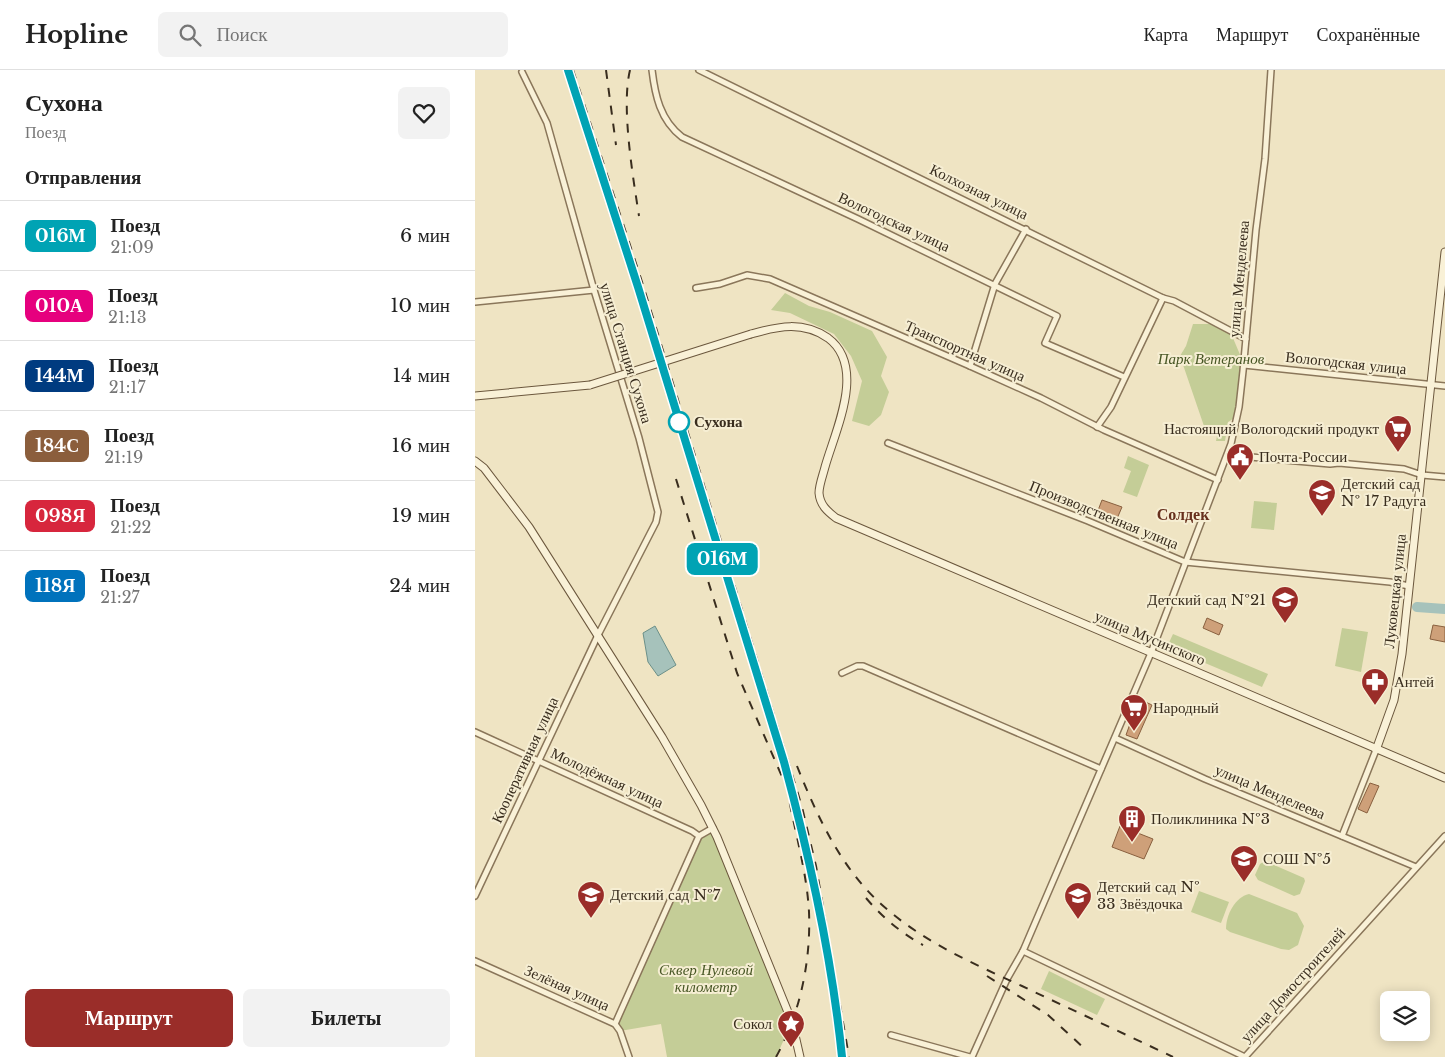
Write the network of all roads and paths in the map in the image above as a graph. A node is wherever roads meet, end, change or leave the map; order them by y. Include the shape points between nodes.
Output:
1 (652, 70) edge
2 (699, 70) edge
3 (1271, 70) edge
4 (522, 72) dead end
5 (1026, 229) junction
6 (1445, 252) edge
7 (995, 284) junction
8 (696, 288) dead end
9 (594, 290) junction
10 (1163, 298) junction
11 (475, 302) edge
12 (1442, 313) edge
13 (1246, 339) junction
14 (1244, 365) junction
15 (970, 366) junction
16 (1124, 377) junction
17 (1431, 385) junction
18 (1445, 386) edge
19 (475, 396) edge
20 (1097, 427) junction
21 (888, 443) dead end
22 (1228, 455) junction
23 (475, 460) edge
24 (1422, 475) junction
25 (1445, 477) edge
26 (1218, 480) junction
27 (1185, 562) junction
28 (1409, 586) junction
29 (598, 635) junction
30 (1151, 653) junction
31 (842, 673) dead end
32 (475, 732) edge
33 (1115, 738) junction
34 (1376, 750) junction
35 (539, 760) junction
36 (1101, 769) junction
37 (1445, 778) edge
38 (713, 828) junction
39 (699, 836) junction
40 (1343, 836) junction
41 (1445, 836) edge
42 (1417, 868) junction
43 (475, 896) edge
44 (1023, 951) junction
45 (475, 961) edge
46 (615, 1024) junction
47 (891, 1036) dead end
48 (629, 1057) edge
49 (800, 1057) edge
50 (971, 1057) edge

1 - 7 street, Вологодская улица via 661,111 682,137
2 - 5 street, Колхозная улица
3 - 13 street, улица Менделеева
4 - 9 street, улица Станция Сухона via 547,123
5 - 7 street
5 - 10 street, Колхозная улица
6 - 12 street, Луковецкая улица
7 - 15 street
7 - 16 street, Вологодская улица via 1057,316 1045,343
8 - 15 street, Транспортная улица via 747,275 770,279
9 - 11 street
9 - 29 street, улица Станция Сухона via 658,512 656,522
10 - 13 street, Колхозная улица via 1181,304
10 - 16 street
12 - 17 street, Луковецкая улица
13 - 14 street, улица Менделеева
14 - 17 street, Вологодская улица
14 - 22 street, улица Менделеева
15 - 20 street, Транспортная улица
16 - 20 street via 1111,407
17 - 18 street, Вологодская улица
17 - 24 street, Луковецкая улица
19 - 30 street, улица Мусинского, bridge via 590,385 779,326 799,326 818,331 843,357 847,373 842,413 819,494 822,504 831,514 845,523
20 - 26 street, Транспортная улица
21 - 27 street, Производственная улица
22 - 24 street via 1339,463
22 - 26 street, улица Менделеева
23 - 29 street via 529,527
24 - 25 street
24 - 28 street, Луковецкая улица
26 - 27 street, улица Менделеева
27 - 28 street, Производственная улица
27 - 30 street, улица Менделеева
28 - 34 street, Луковецкая улица via 1394,700
29 - 35 street, Кооперативная улица
29 - 38 street via 662,737
30 - 33 street, улица Менделеева
30 - 34 street, улица Мусинского
31 - 36 street via 863,666
32 - 35 street, Молодёжная улица
33 - 36 street, улица Менделеева
33 - 40 street, улица Менделеева
34 - 37 street, улица Мусинского
34 - 40 street
35 - 39 street, Молодёжная улица
35 - 43 street, Кооперативная улица
36 - 44 street, улица Менделеева
38 - 39 street
38 - 49 street via 792,1022
39 - 46 street
40 - 42 street, улица Менделеева
41 - 42 street, улица Домостроителей
42 - 44 street, улица Домостроителей via 1245,1057
44 - 50 street, улица Менделеева
45 - 46 street, Зелёная улица
46 - 48 street, Зелёная улица
47 - 50 street

